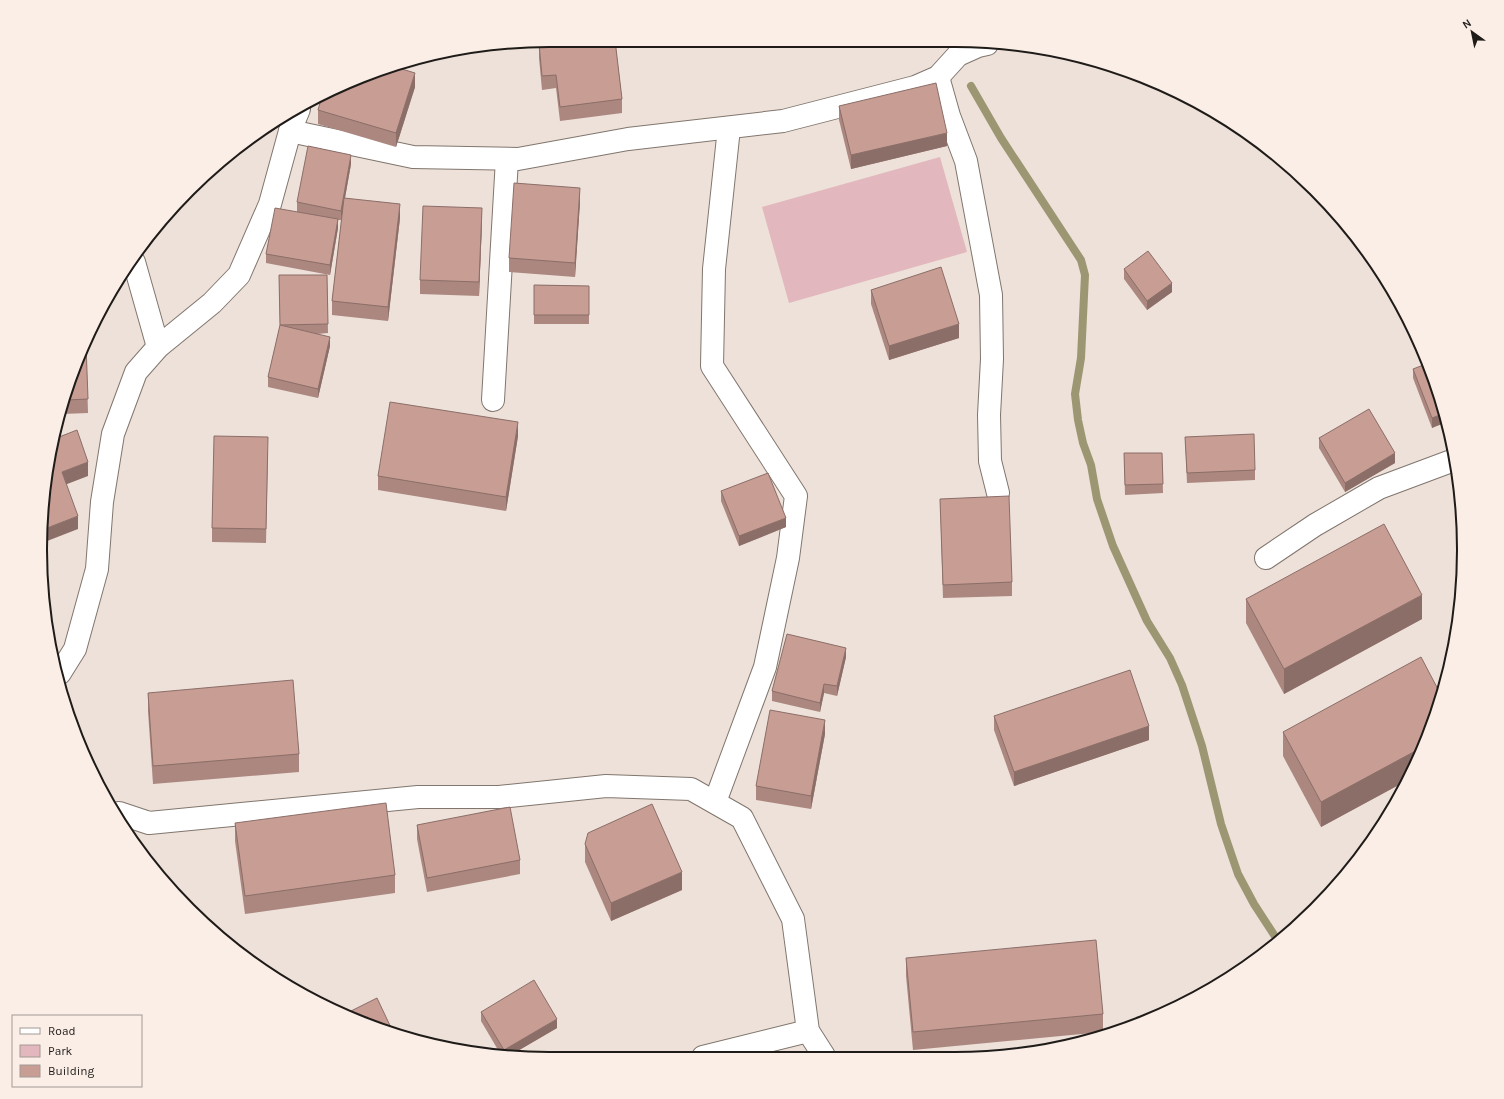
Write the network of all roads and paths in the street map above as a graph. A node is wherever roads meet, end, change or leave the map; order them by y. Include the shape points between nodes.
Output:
1 (974, 48) edge
2 (938, 77) junction
3 (296, 115) edge
4 (729, 128) junction
5 (290, 131) junction
6 (507, 159) junction
7 (135, 266) edge
8 (158, 347) junction
9 (493, 400) dead end
10 (1449, 462) edge
11 (998, 493) dead end
12 (1266, 558) dead end
13 (62, 670) edge
14 (715, 802) junction
15 (123, 815) edge
16 (808, 1031) junction
17 (723, 1052) edge
18 (821, 1052) edge

1 - 2 street via 958,55
2 - 4 street via 914,87 783,121
2 - 11 street via 966,161 991,295 990,461
3 - 5 street
4 - 6 street via 628,139
4 - 14 street via 714,269 712,366 796,496 788,558 765,667
5 - 6 street via 413,157
5 - 8 street via 270,204 239,275 212,303
6 - 9 street
7 - 8 street
8 - 13 street via 136,372 113,434 102,502 97,569 75,649
10 - 12 street via 1379,488 1315,525
14 - 15 street via 691,788 606,786 499,797 418,797 351,802 148,823
14 - 16 street via 742,818 794,919
16 - 17 street
16 - 18 street

